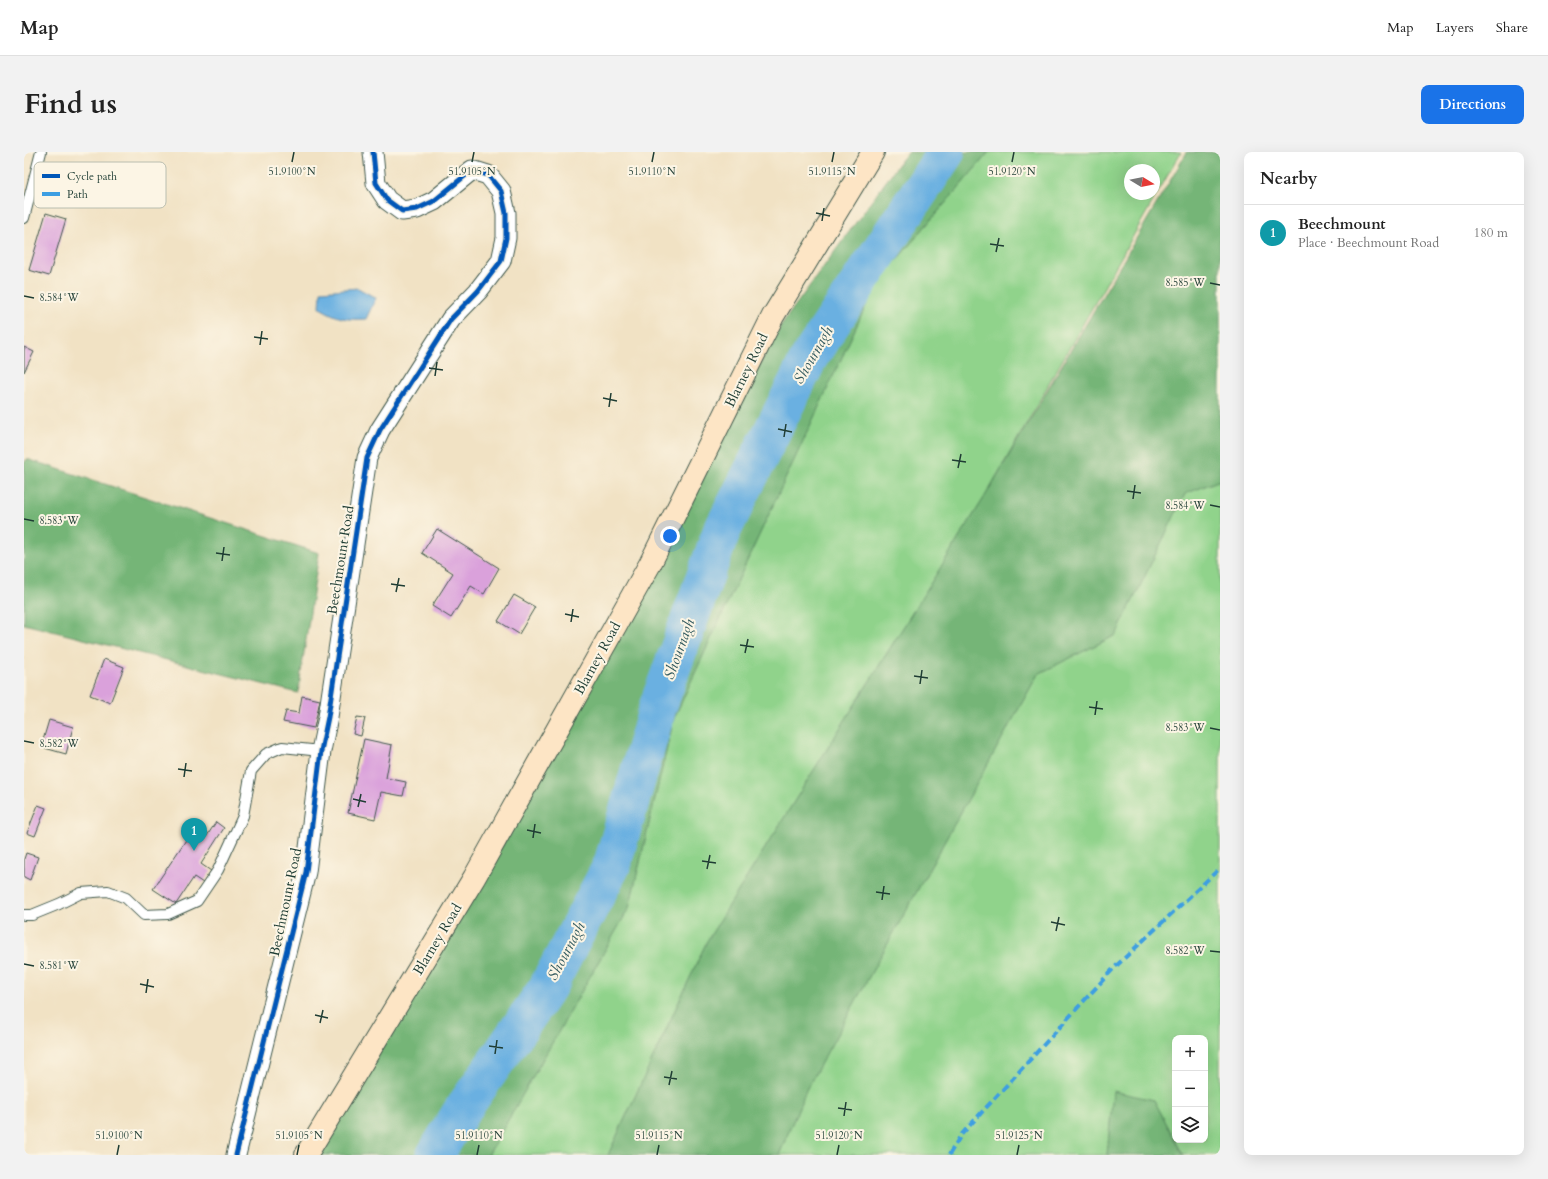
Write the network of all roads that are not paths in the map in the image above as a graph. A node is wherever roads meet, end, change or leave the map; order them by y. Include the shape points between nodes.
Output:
1 (41, 152) edge
2 (373, 152) edge
3 (873, 152) edge
4 (38, 162) edge
5 (34, 179) edge
6 (24, 218) edge
7 (321, 752) junction
8 (24, 915) edge
9 (236, 1155) edge
10 (306, 1155) edge

1 - 4 lane
2 - 7 street, Beechmount Road via 376,183 387,200 402,211 417,209 434,201 472,170 488,175 501,191 506,213 506,238 500,260 478,291 451,319 380,430 367,458
3 - 10 main road, Blarney Road via 773,316 650,564 474,878
5 - 6 lane
7 - 8 lane via 282,747 266,754 251,771 243,816 218,870 197,901 168,914 144,915 126,898 108,891 81,893 32,915
7 - 9 street, Beechmount Road via 306,872

